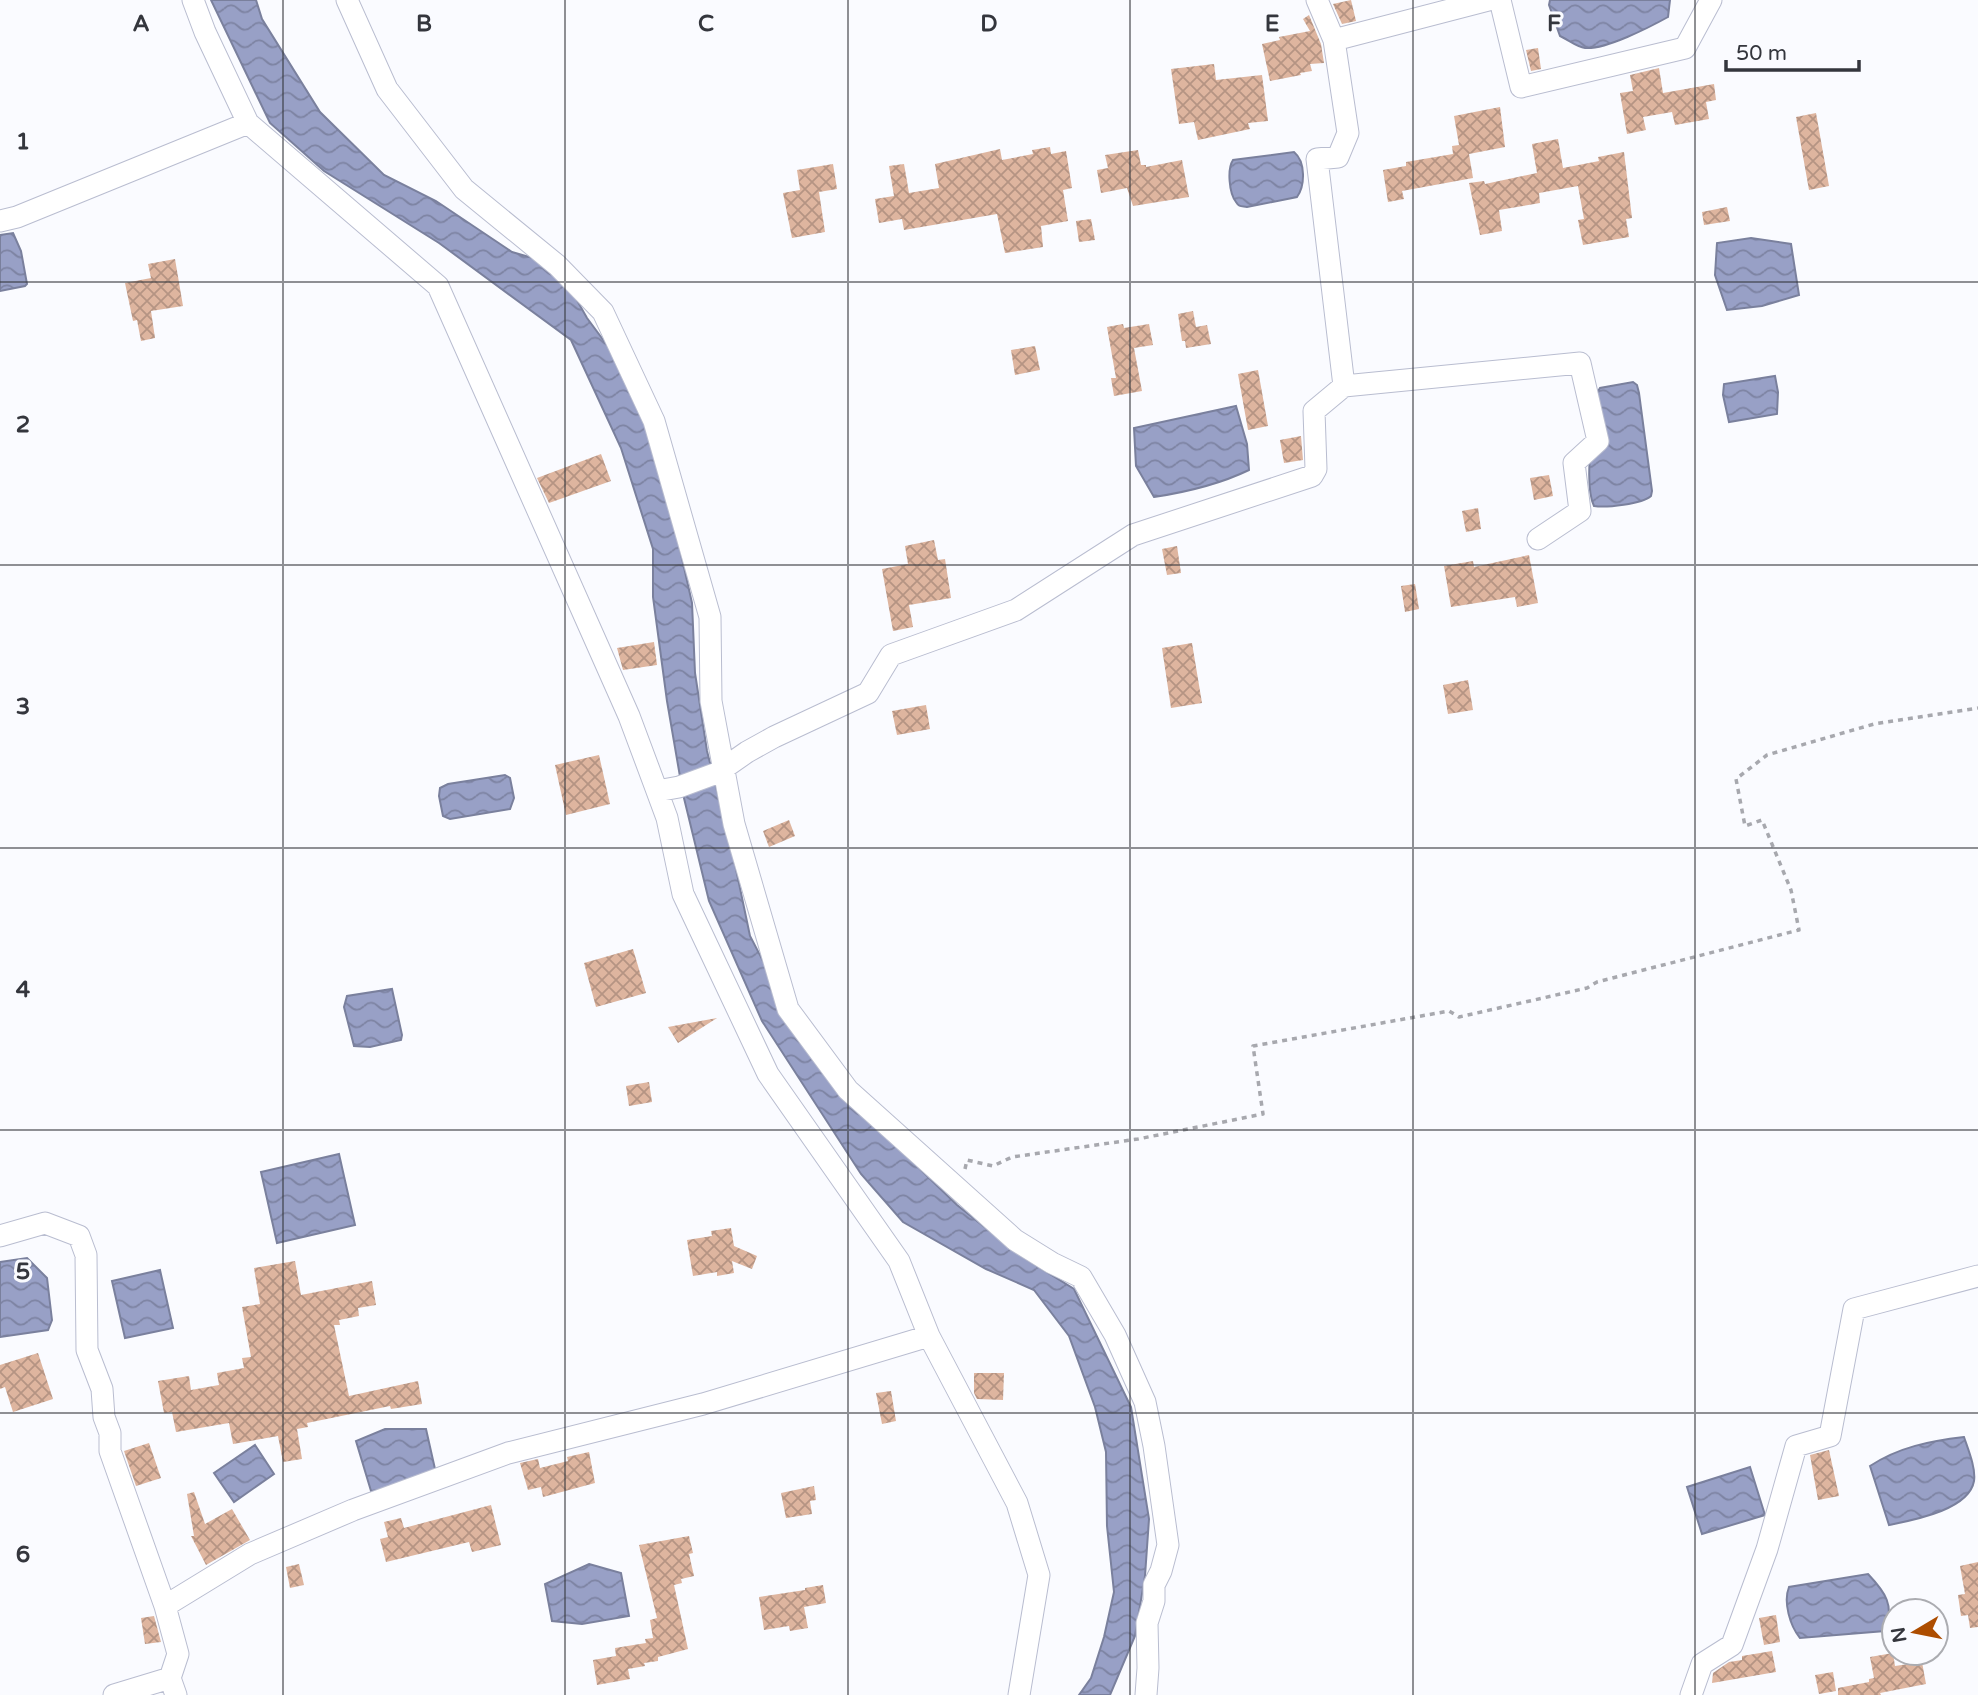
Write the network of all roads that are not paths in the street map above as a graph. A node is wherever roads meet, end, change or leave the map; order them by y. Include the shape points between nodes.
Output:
1 (193, 0) edge
2 (347, 0) edge
3 (1317, 0) edge
4 (1488, 0) edge
5 (1500, 0) edge
6 (1711, 0) edge
7 (1334, 40) junction
8 (248, 123) junction
9 (0, 220) edge
10 (1345, 386) junction
11 (1538, 539) dead end
12 (720, 771) junction
13 (657, 792) junction
14 (0, 1236) edge
15 (1978, 1276) edge
16 (929, 1336) junction
17 (165, 1606) junction
18 (173, 1686) edge
19 (114, 1695) edge
20 (1019, 1695) edge
21 (1146, 1695) edge
22 (1692, 1695) edge

1 - 8 street
2 - 12 street via 387,89 464,189 557,265 603,312 654,421 710,617 711,701
3 - 7 street
4 - 7 street
5 - 6 street via 1521,87 1685,48
7 - 10 street via 1348,133 1338,157 1317,159
8 - 9 street
8 - 13 street via 438,286 629,716
10 - 11 street via 1580,363 1598,441 1574,463 1580,511
10 - 12 street via 1314,411 1316,469 1312,476 1132,535 1016,610 891,655 868,693 774,737
12 - 13 street
12 - 21 street via 788,1009 848,1090 1015,1240 1081,1277 1115,1335 1144,1402 1168,1545 1147,1623
13 - 16 street via 683,894 768,1074 899,1261
14 - 17 street via 45,1223 79,1236 86,1255 88,1350 102,1389 110,1451
15 - 22 street via 1854,1309 1830,1436 1796,1446 1767,1549 1732,1645 1703,1664
16 - 17 street via 703,1404 508,1453 250,1554
16 - 20 street via 1017,1503 1039,1575
17 - 18 street via 178,1654
18 - 19 street

